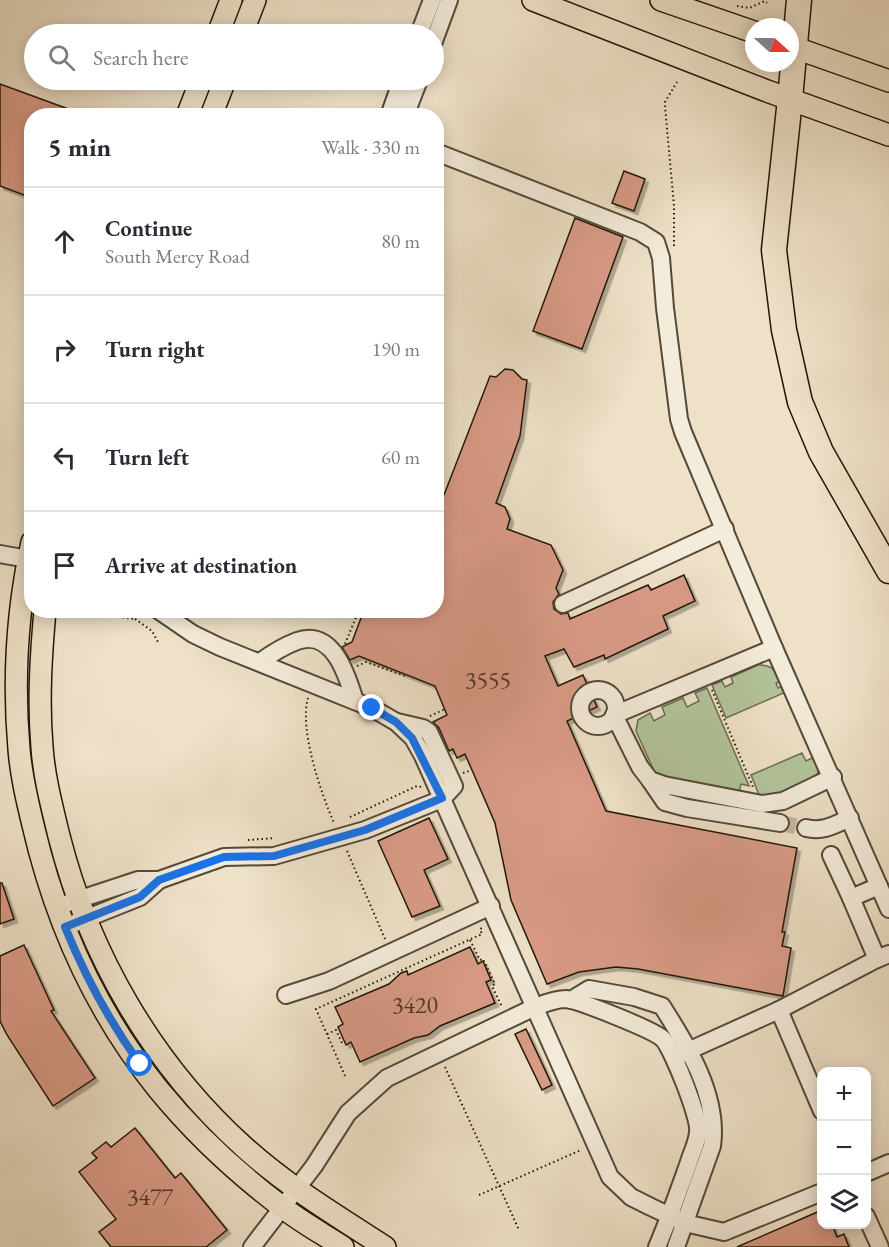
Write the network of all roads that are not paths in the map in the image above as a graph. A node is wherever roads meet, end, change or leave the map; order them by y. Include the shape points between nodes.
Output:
1 (231, 0) edge
2 (255, 0) edge
3 (432, 0) edge
4 (449, 0) edge
5 (533, 0) edge
6 (661, 0) edge
7 (799, 0) edge
8 (796, 18) edge
9 (222, 24) edge
10 (246, 24) edge
11 (423, 24) edge
12 (440, 24) edge
13 (745, 30) edge
14 (799, 49) edge
15 (791, 72) edge
16 (889, 81) edge
17 (197, 90) edge
18 (221, 90) edge
19 (398, 90) edge
20 (415, 90) edge
21 (790, 99) junction
22 (190, 108) edge
23 (215, 108) edge
24 (391, 108) edge
25 (408, 108) edge
26 (884, 133) edge
27 (444, 155) edge
28 (725, 529) junction
29 (0, 554) edge
30 (24, 554) edge
31 (889, 571) edge
32 (24, 593) edge
33 (563, 604) dead end
34 (45, 618) edge
35 (170, 618) edge
36 (774, 648) junction
37 (260, 662) junction
38 (355, 701) junction
39 (832, 777) junction
40 (650, 780) junction
41 (442, 798) junction
42 (850, 818) junction
43 (780, 823) tunnel mouth
44 (806, 828) tunnel mouth
45 (831, 855) dead end
46 (879, 886) junction
47 (851, 898) junction
48 (56, 907) junction
49 (81, 909) junction
50 (889, 909) edge
51 (494, 914) junction
52 (65, 927) junction
53 (883, 956) edge
54 (286, 995) dead end
55 (571, 1000) junction
56 (536, 1007) junction
57 (779, 1010) junction
58 (681, 1054) junction
59 (817, 1099) edge
60 (889, 1163) edge
61 (871, 1171) edge
62 (297, 1189) junction
63 (817, 1194) edge
64 (282, 1208) junction
65 (669, 1216) junction
66 (685, 1223) junction
67 (871, 1226) edge
68 (252, 1247) edge
69 (343, 1247) edge
70 (385, 1247) edge
71 (657, 1247) edge
72 (676, 1247) edge
73 (880, 1247) edge

1 - 9 main road
2 - 10 main road
3 - 11 street
4 - 12 street
5 - 21 main road
6 - 13 main road
7 - 8 highway
14 - 16 main road
15 - 21 highway
17 - 22 main road
18 - 23 main road
19 - 24 street
20 - 25 street
21 - 26 main road
21 - 31 highway via 774,250 784,330 800,402 821,452
27 - 28 street via 640,231 656,242 679,419
28 - 33 street
28 - 36 street
29 - 30 street
32 - 48 main road via 17,639 19,750 24,788
34 - 49 main road via 40,695 43,754 69,876
35 - 37 street via 193,634
36 - 39 street
36 - 40 street via 614,715
37 - 38 street
37 - 38 street via 298,640 320,641 342,665
38 - 41 street via 396,722 412,738 442,780
39 - 40 street via 783,801 760,804
39 - 42 street
40 - 43 street via 665,802
41 - 49 street via 365,830 274,856 224,857 159,880 140,897
41 - 51 street
42 - 44 street via 825,830
42 - 46 street
45 - 47 street
46 - 47 street
46 - 50 street
47 - 53 street
48 - 49 street
48 - 52 main road
49 - 52 street
49 - 62 main road via 117,987 175,1073 246,1149
51 - 54 street
51 - 56 street
52 - 64 main road via 93,990 158,1088 205,1140
53 - 57 street
55 - 56 street
55 - 58 street via 642,1026
55 - 58 street via 589,989 634,996 662,1006
56 - 62 street via 387,1078 348,1113
56 - 65 street via 610,1177 631,1197
57 - 58 street
57 - 59 street
58 - 65 street via 699,1131
58 - 66 street via 702,1079 715,1128 710,1154
60 - 61 street
62 - 64 street
62 - 70 main road
63 - 66 street via 724,1232
64 - 68 street
64 - 69 main road
65 - 66 street
65 - 71 street
66 - 72 street
67 - 73 street

